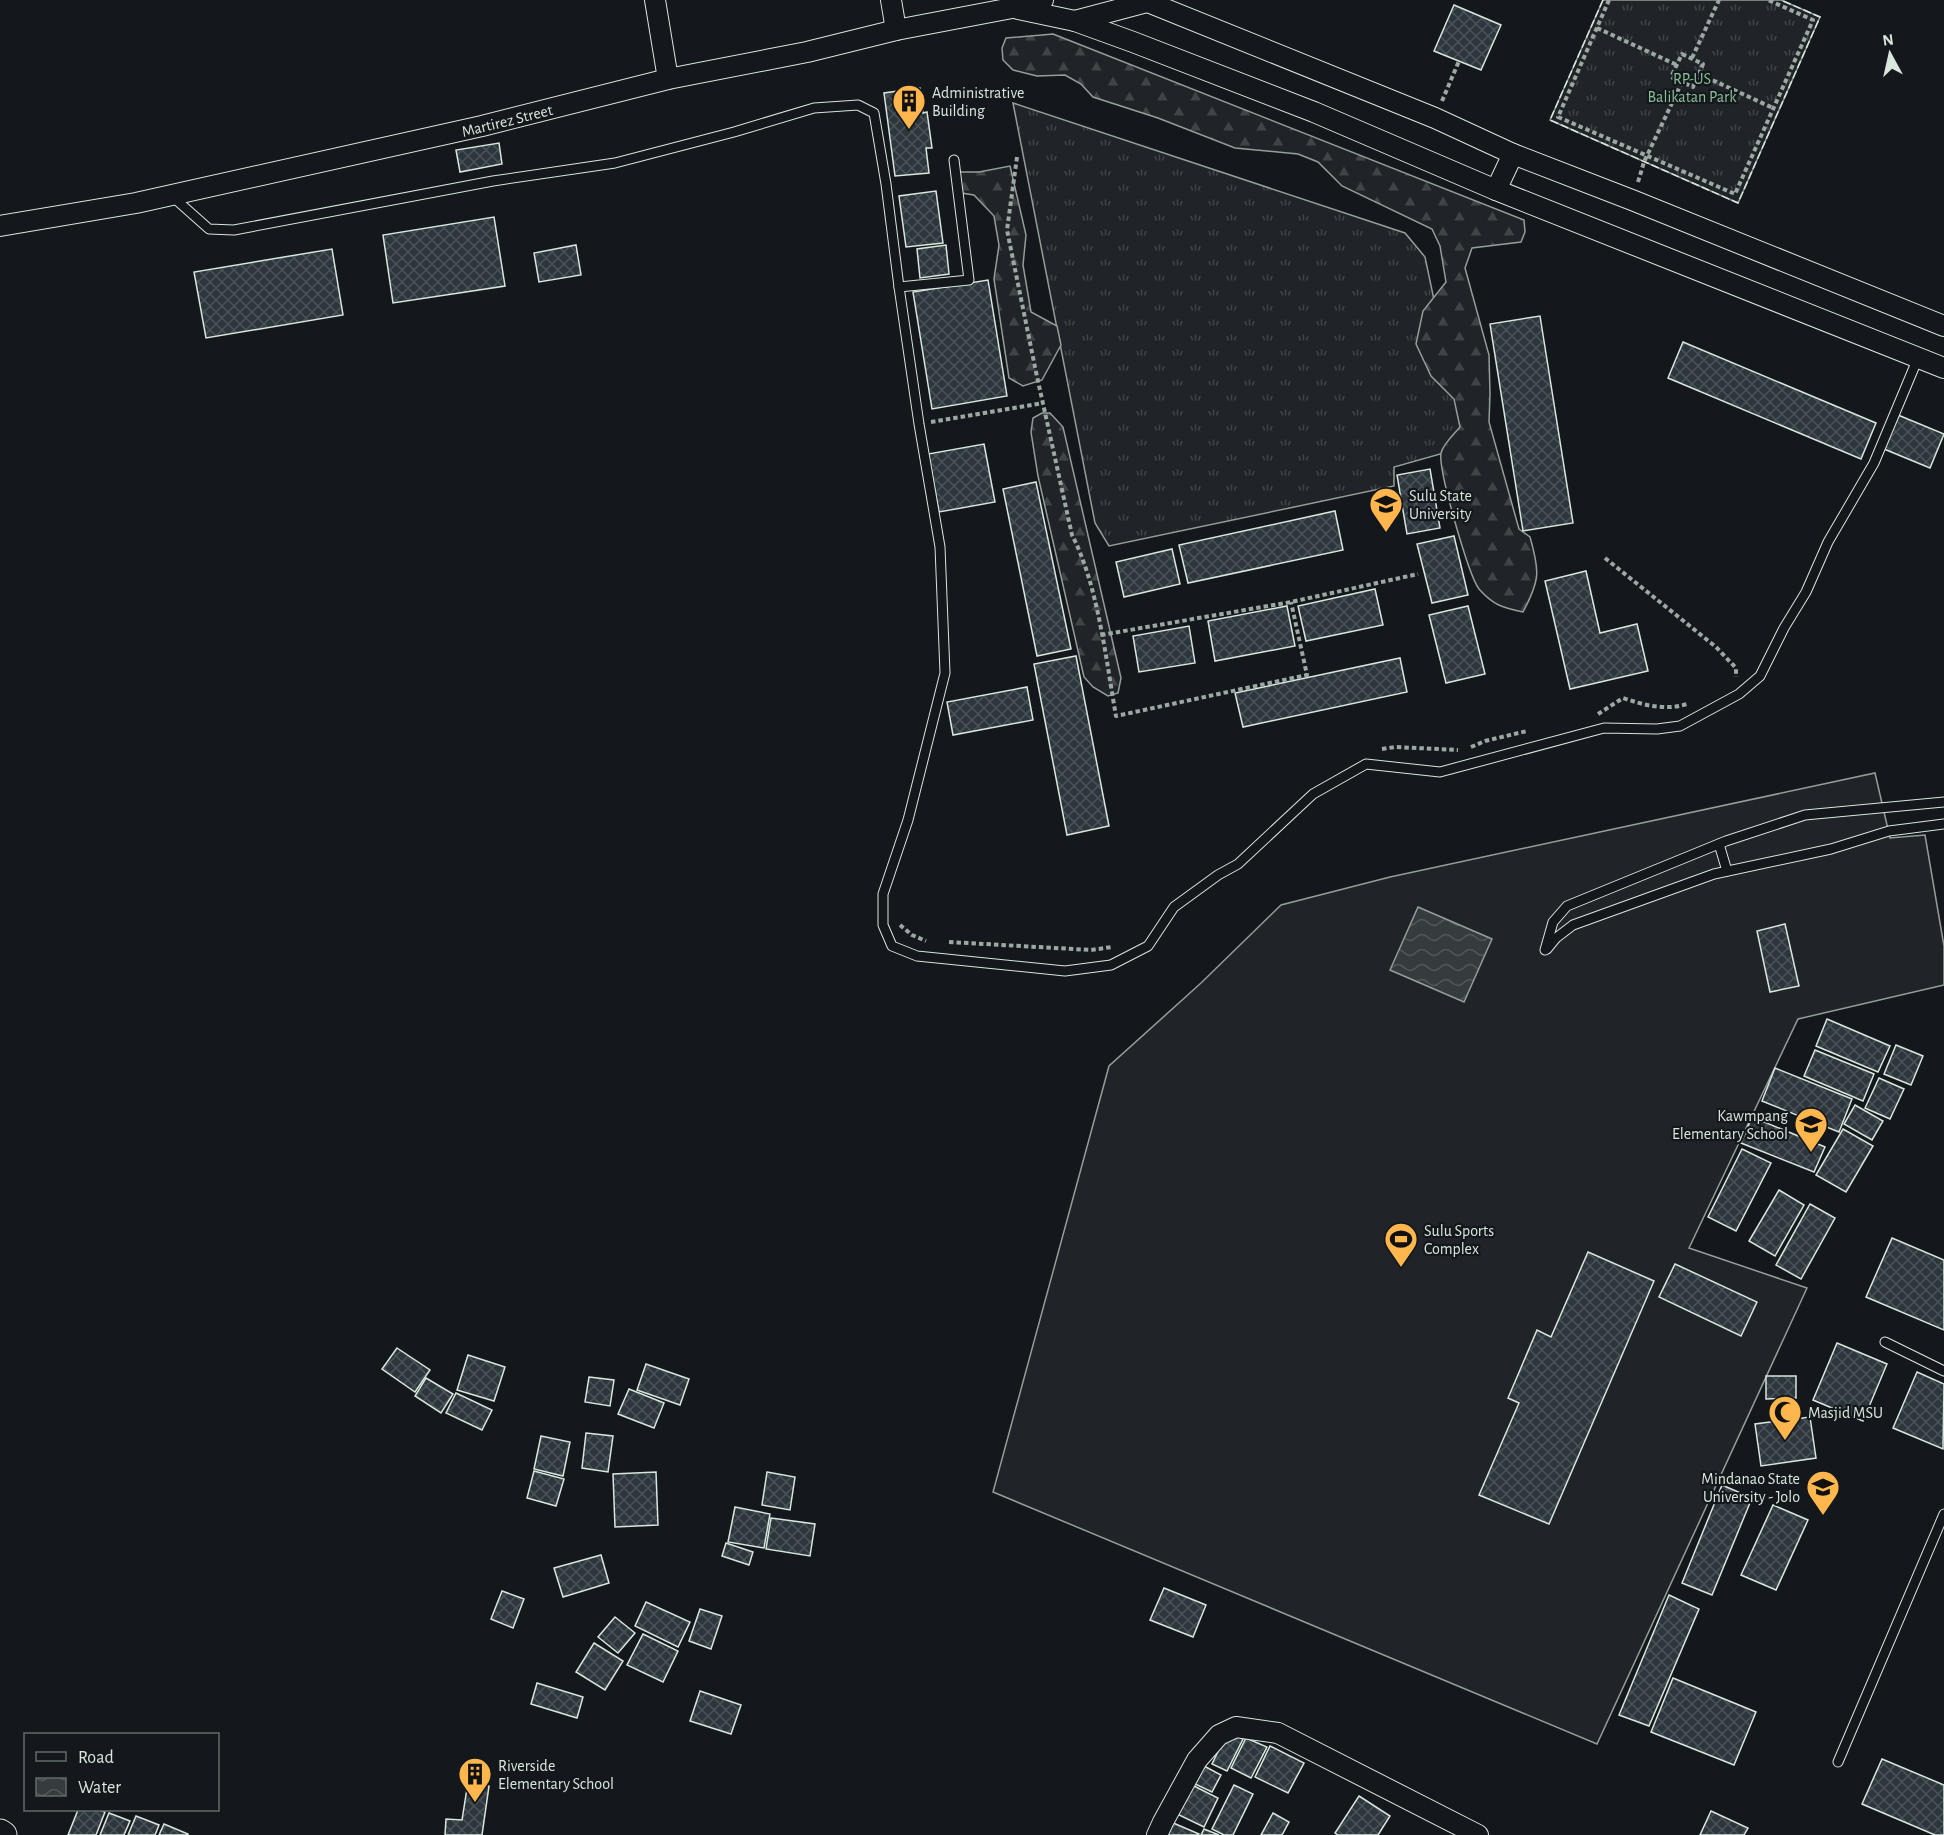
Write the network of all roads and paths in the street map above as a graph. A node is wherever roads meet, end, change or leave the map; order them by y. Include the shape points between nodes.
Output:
1 (655, 0) edge
2 (891, 0) edge
3 (1043, 0) edge
4 (1148, 0) edge
5 (1609, 0) edge
6 (1719, 0) edge
7 (1768, 0) edge
8 (1012, 8) junction
9 (1075, 21) junction
10 (1597, 28) junction
11 (896, 30) junction
12 (1692, 58) junction
13 (1459, 61) dead end
14 (1677, 65) junction
15 (1699, 74) junction
16 (668, 79) junction
17 (1682, 82) junction
18 (1773, 108) junction
19 (1435, 118) junction
20 (1513, 154) junction
21 (1647, 156) junction
22 (1017, 157) dead end
23 (954, 160) dead end
24 (1496, 190) junction
25 (171, 195) junction
26 (1632, 200) junction
27 (0, 226) edge
28 (898, 287) junction
29 (1944, 326) edge
30 (1918, 358) junction
31 (1944, 369) edge
32 (1043, 403) junction
33 (919, 424) junction
34 (1418, 574) dead end
35 (1291, 602) junction
36 (1101, 635) junction
37 (1944, 802) edge
38 (1944, 824) edge
39 (1719, 844) junction
40 (1727, 871) junction
41 (1885, 1342) dead end
42 (1944, 1371) edge
43 (1944, 1514) edge
44 (1838, 1762) dead end
45 (1157, 1835) edge
46 (1478, 1835) edge

1 - 16 street
2 - 11 street
3 - 8 street, Martirez Street
4 - 9 street
4 - 19 street
5 - 10 path
6 - 12 path
7 - 18 path via 1813,20
8 - 9 street
8 - 11 street, Martirez Street
9 - 24 street via 1314,112
10 - 14 path
10 - 21 path via 1558,117
11 - 16 street, Martirez Street
12 - 14 path via 1682,54
12 - 15 path via 1703,64
13 - 19 path
14 - 17 path via 1671,77
15 - 17 path via 1693,87
15 - 18 path
16 - 25 street, Martirez Street via 482,126
17 - 21 path
18 - 21 path via 1735,194
19 - 20 street
20 - 24 street
20 - 26 street
21 - 26 path
22 - 32 path via 1007,230
23 - 28 lane via 969,280
24 - 30 street
25 - 27 street, Martirez Street
25 - 28 lane via 209,229 234,230 493,181 615,163 814,108 858,105 874,113
26 - 29 street
28 - 33 lane
30 - 31 street
30 - 33 lane via 1874,463 1828,542 1806,592 1760,676 1739,693 1680,726 1604,728 1440,772 1366,764 1313,794 1238,864 1174,907 1148,946 1111,965 1065,971 917,956 892,946 883,925 883,894 908,820 945,673 940,546
32 - 33 path
32 - 36 path via 1072,535 1083,555
34 - 35 path
35 - 36 path
35 - 36 path via 1307,675 1116,716
37 - 39 lane via 1805,815
38 - 40 lane via 1888,831 1831,849
39 - 40 lane
39 - 40 lane via 1567,906 1553,922 1545,950 1573,925
41 - 42 lane
43 - 44 lane
45 - 46 street via 1197,1760 1219,1735 1236,1727 1278,1733

